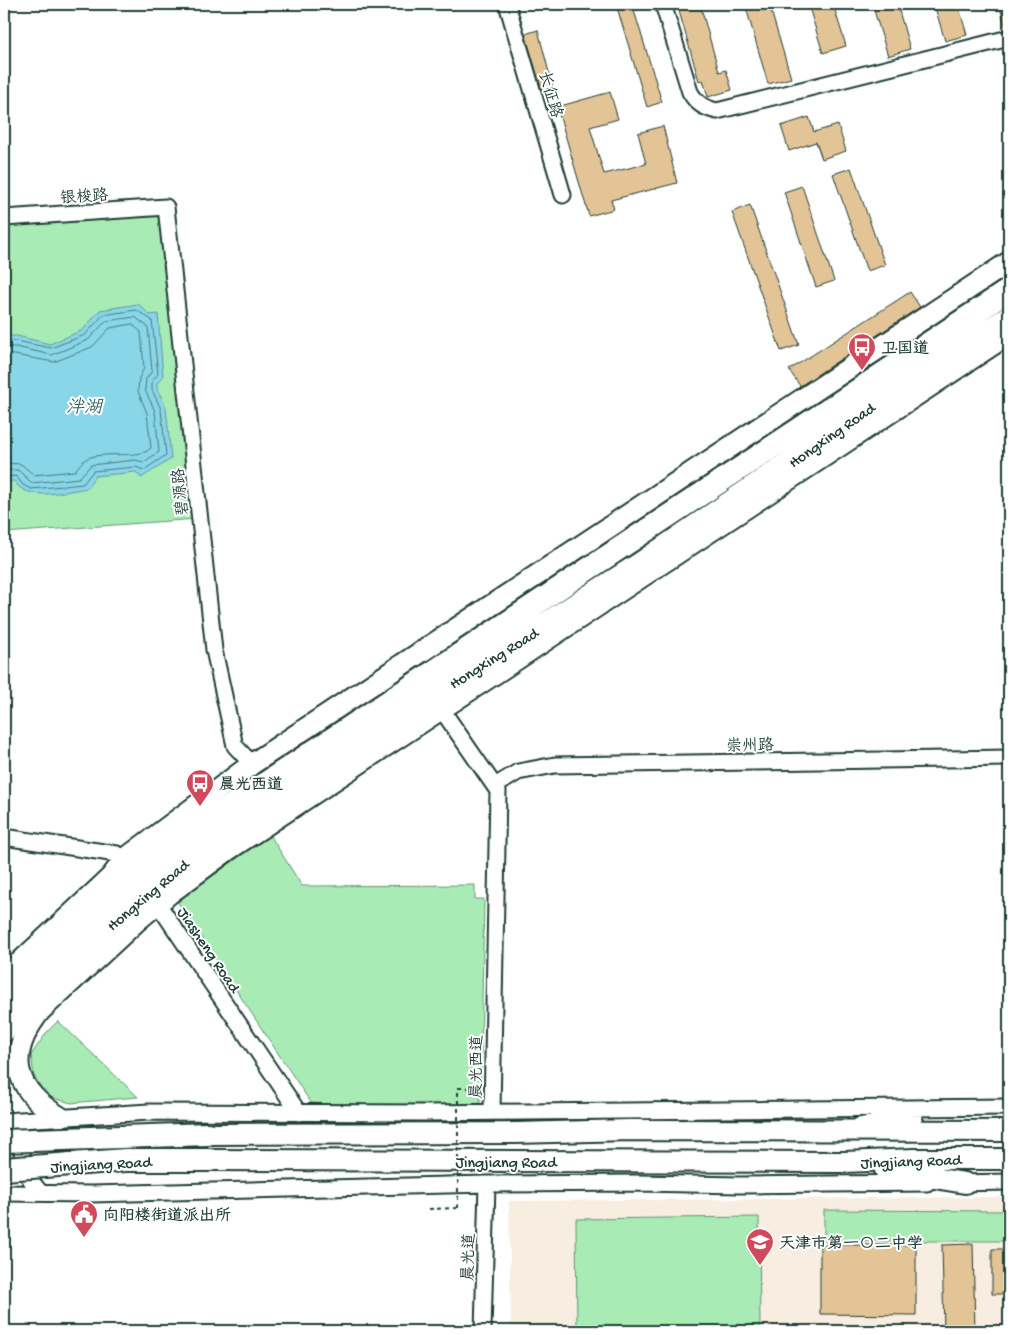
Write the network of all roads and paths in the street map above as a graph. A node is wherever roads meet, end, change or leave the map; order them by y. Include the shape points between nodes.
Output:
1 (507, 4) edge
2 (663, 4) edge
3 (1009, 38) edge
4 (564, 195) dead end
5 (166, 207) joint
6 (4, 218) edge
7 (1009, 262) edge
8 (1009, 290) edge
9 (1009, 317) edge
10 (1009, 334) edge
11 (442, 710) junction
12 (1009, 758) edge
13 (252, 764) junction
14 (495, 786) junction
15 (4, 837) edge
16 (111, 878) joint
17 (142, 880) junction
18 (22, 997) edge
19 (14, 1031) edge
20 (492, 1088) junction
21 (1009, 1107) edge
22 (951, 1108) junction
23 (492, 1112) junction
24 (299, 1114) junction
25 (60, 1116) junction
26 (35, 1118) junction
27 (4, 1122) edge
28 (846, 1129) junction
29 (1009, 1131) edge
30 (208, 1134) joint
31 (4, 1141) edge
32 (1009, 1158) edge
33 (210, 1160) joint
34 (844, 1162) junction
35 (4, 1169) edge
36 (1009, 1182) edge
37 (965, 1183) junction
38 (487, 1184) junction
39 (4, 1191) edge
40 (41, 1193) junction
41 (429, 1209) dead end
42 (483, 1331) edge

1 - 4 street, 长征路
2 - 3 street via 690,92 695,101 717,112
5 - 6 street, 银梭路
5 - 13 street, 碧源路 via 214,650 235,746
7 - 13 main road
8 - 17 highway, Hongxing Road via 178,841
9 - 17 highway, Hongxing Road via 913,378 638,565 337,756 166,873
10 - 11 main road
11 - 14 street, 晨光西道
11 - 17 main road via 228,850
12 - 14 street, 崇州路 via 555,765 518,772
13 - 17 main road
14 - 20 street, 晨光西道 via 498,791
15 - 17 street via 117,854
16 - 17 highway
16 - 18 main road
17 - 18 highway, Hongxing Road via 127,906
17 - 18 highway, Hongxing Road via 111,894
17 - 24 street, Jiasheng Road
18 - 19 highway, Hongxing Road
18 - 19 main road via 40,1011
19 - 25 main road via 21,1081 42,1106
20 - 23 street, 晨光西道
20 - 41 path, bridge via 458,1088 458,1208
21 - 22 street
22 - 23 street
22 - 28 street
23 - 24 street
24 - 25 street via 148,1112
25 - 26 street
26 - 27 street
26 - 40 street via 23,1131 22,1158 26,1174
27 - 39 street via 13,1131 18,1159 13,1177
28 - 29 main road, Jingjiang Road via 876,1132
28 - 30 main road, Jingjiang Road
30 - 31 highway, Jingjiang Road, bridge
32 - 34 main road, Jingjiang Road
33 - 34 main road, Jingjiang Road
33 - 35 highway, Jingjiang Road, bridge via 126,1160
34 - 37 main road
36 - 37 street, Jingjiang Road
37 - 38 street, Jingjiang Road via 740,1186
38 - 40 street, Jingjiang Road
38 - 42 street, 晨光道
39 - 40 street, Jingjiang Road

